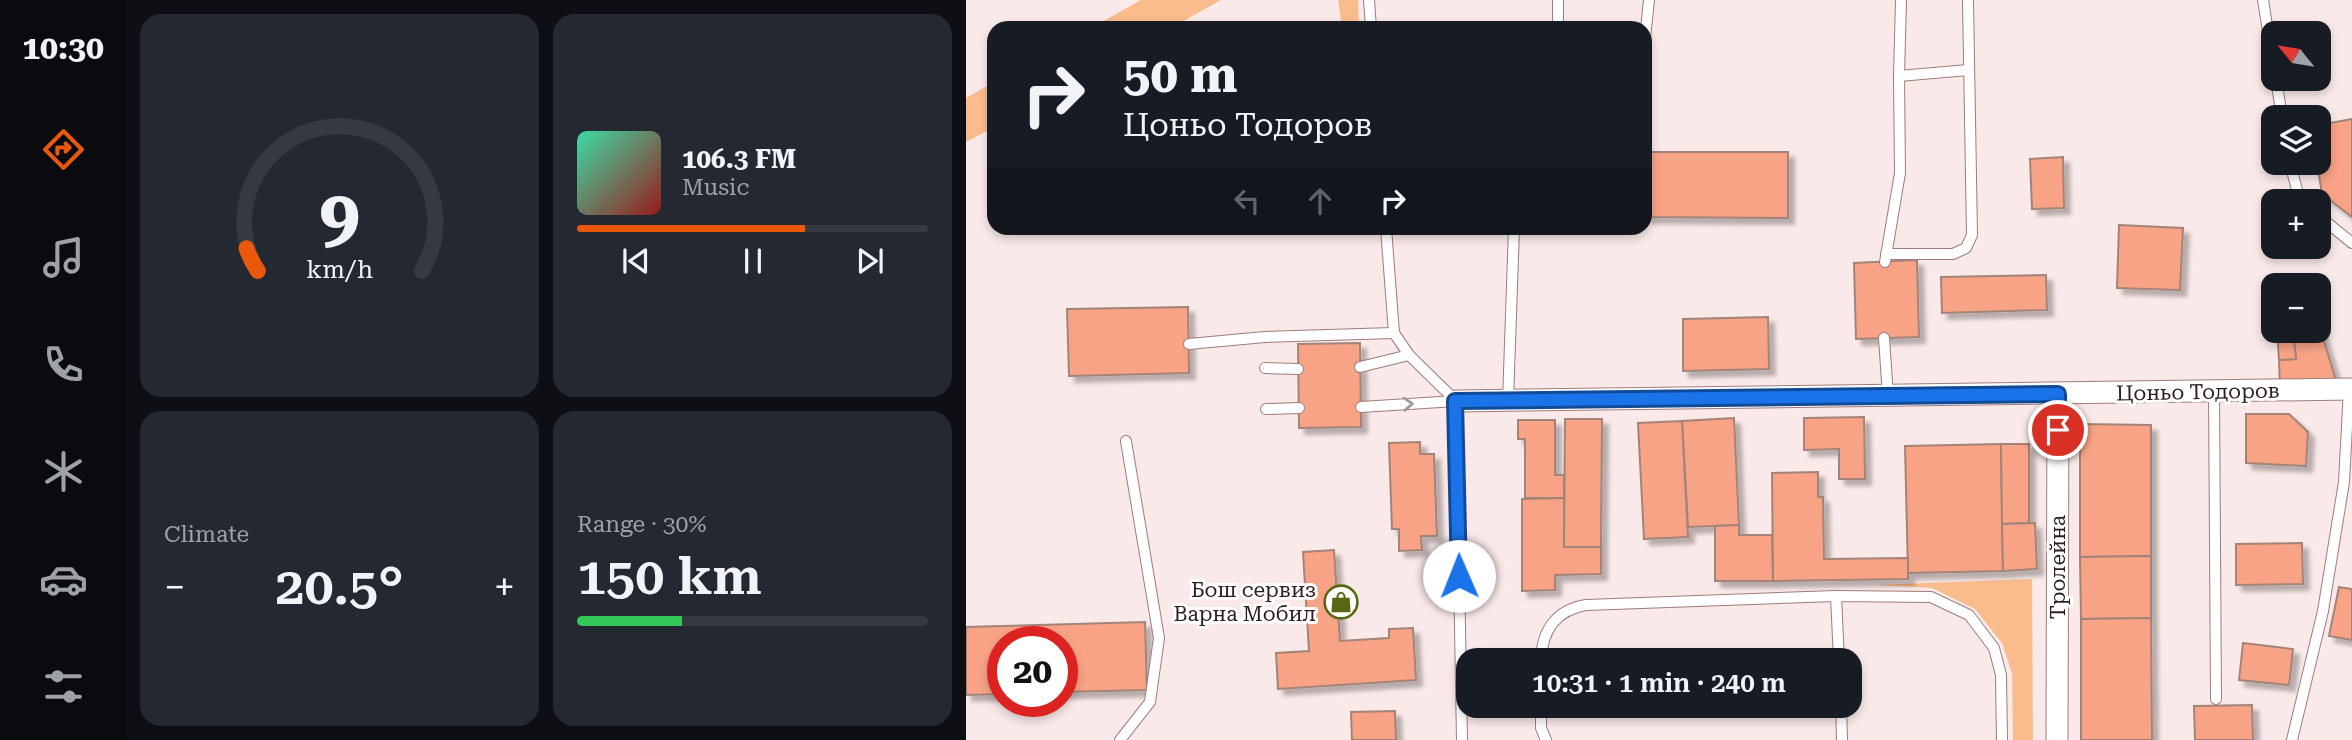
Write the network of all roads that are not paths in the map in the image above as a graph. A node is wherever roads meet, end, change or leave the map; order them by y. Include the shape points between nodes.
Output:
1 (1369, 0) edge
2 (1558, 0) edge
3 (1649, 0) edge
4 (1901, 0) edge
5 (1968, 0) edge
6 (2263, 0) edge
7 (1370, 21) edge
8 (1558, 21) edge
9 (1647, 21) edge
10 (2266, 21) edge
11 (1968, 70) junction
12 (1899, 76) junction
13 (2331, 226) edge
14 (1387, 235) edge
15 (1514, 235) edge
16 (2352, 243) edge
17 (1394, 333) junction
18 (1884, 338) dead end
19 (1189, 344) dead end
20 (1409, 355) junction
21 (1360, 367) dead end
22 (1265, 368) dead end
23 (1298, 369) dead end
24 (2351, 389) edge
25 (2214, 391) junction
26 (2058, 394) junction
27 (1888, 396) junction
28 (1455, 401) junction
29 (1508, 401) junction
30 (1361, 407) dead end
31 (1299, 408) dead end
32 (1266, 409) dead end
33 (1126, 440) dead end
34 (1836, 596) junction
35 (1542, 648) edge
36 (1838, 648) edge
37 (2216, 699) dead end
38 (1541, 718) edge
39 (1841, 718) edge
40 (1120, 740) edge
41 (1462, 740) edge
42 (1546, 740) edge
43 (1842, 740) edge
44 (2002, 740) edge
45 (2057, 740) edge
46 (2292, 740) edge

1 - 7 lane
2 - 8 lane
3 - 9 lane
4 - 12 lane
5 - 11 lane
6 - 10 lane
11 - 12 lane
11 - 12 lane via 1970,242 1953,254 1885,258 1900,173
13 - 16 lane
14 - 17 lane
15 - 29 lane
17 - 19 lane
17 - 20 lane
18 - 27 lane
20 - 21 lane
20 - 28 lane
22 - 23 lane
24 - 25 street, Цоньо Тодоров
24 - 46 lane via 2344,482 2323,611
25 - 26 street, Цоньо Тодоров
25 - 37 lane
26 - 27 street, Цоньо Тодоров
26 - 45 street, Тролейна
27 - 29 street, Цоньо Тодоров
28 - 29 street, Цоньо Тодоров
30 -> 28 lane
28 - 41 lane
31 - 32 lane
33 - 40 lane via 1159,638 1150,702
34 - 35 lane via 1575,607 1549,626
34 - 36 lane
34 - 44 lane via 1931,597 1969,615 1994,648 2001,675
38 - 42 lane
39 - 43 lane

